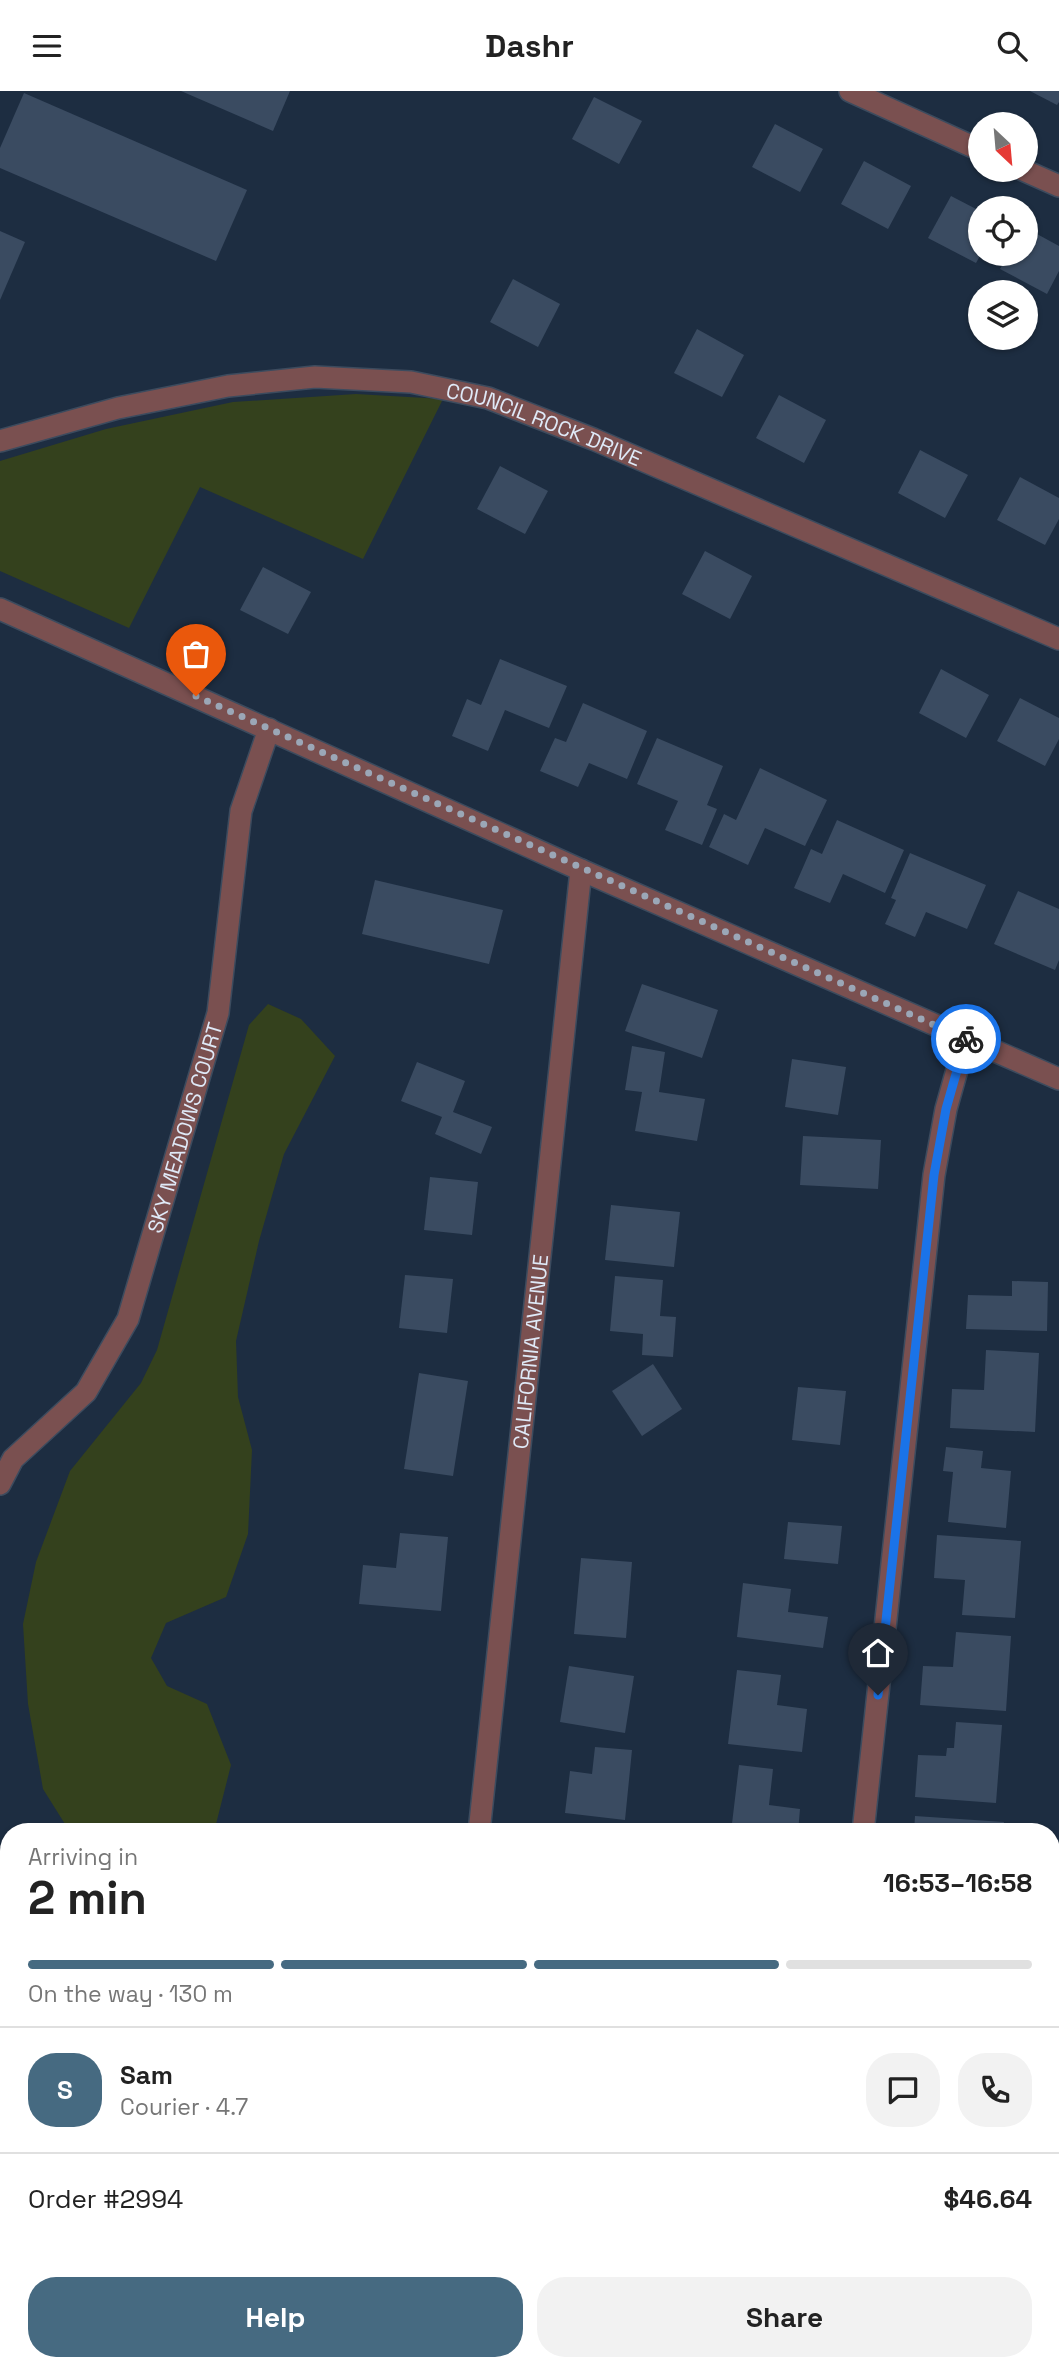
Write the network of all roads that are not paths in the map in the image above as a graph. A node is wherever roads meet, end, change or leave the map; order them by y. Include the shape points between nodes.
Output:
1 (850, 91) edge
2 (968, 145) edge
3 (1038, 177) edge
4 (1059, 186) edge
5 (0, 440) edge
6 (0, 609) edge
7 (1059, 639) edge
8 (269, 729) junction
9 (581, 870) junction
10 (966, 1038) junction
11 (1059, 1079) edge
12 (0, 1484) edge
13 (481, 1823) edge
14 (864, 1823) edge

1 - 2 street
3 - 4 street
5 - 7 street, COUNCIL ROCK DRIVE via 118,408 228,386 315,377 411,382 488,398 593,439
6 - 8 street
8 - 9 street
8 - 12 street, SKY MEADOWS COURT via 241,811 218,1013 128,1319 86,1392 13,1459
9 - 10 street
9 - 13 street, CALIFORNIA AVENUE
10 - 11 street
10 - 14 street via 934,1175

